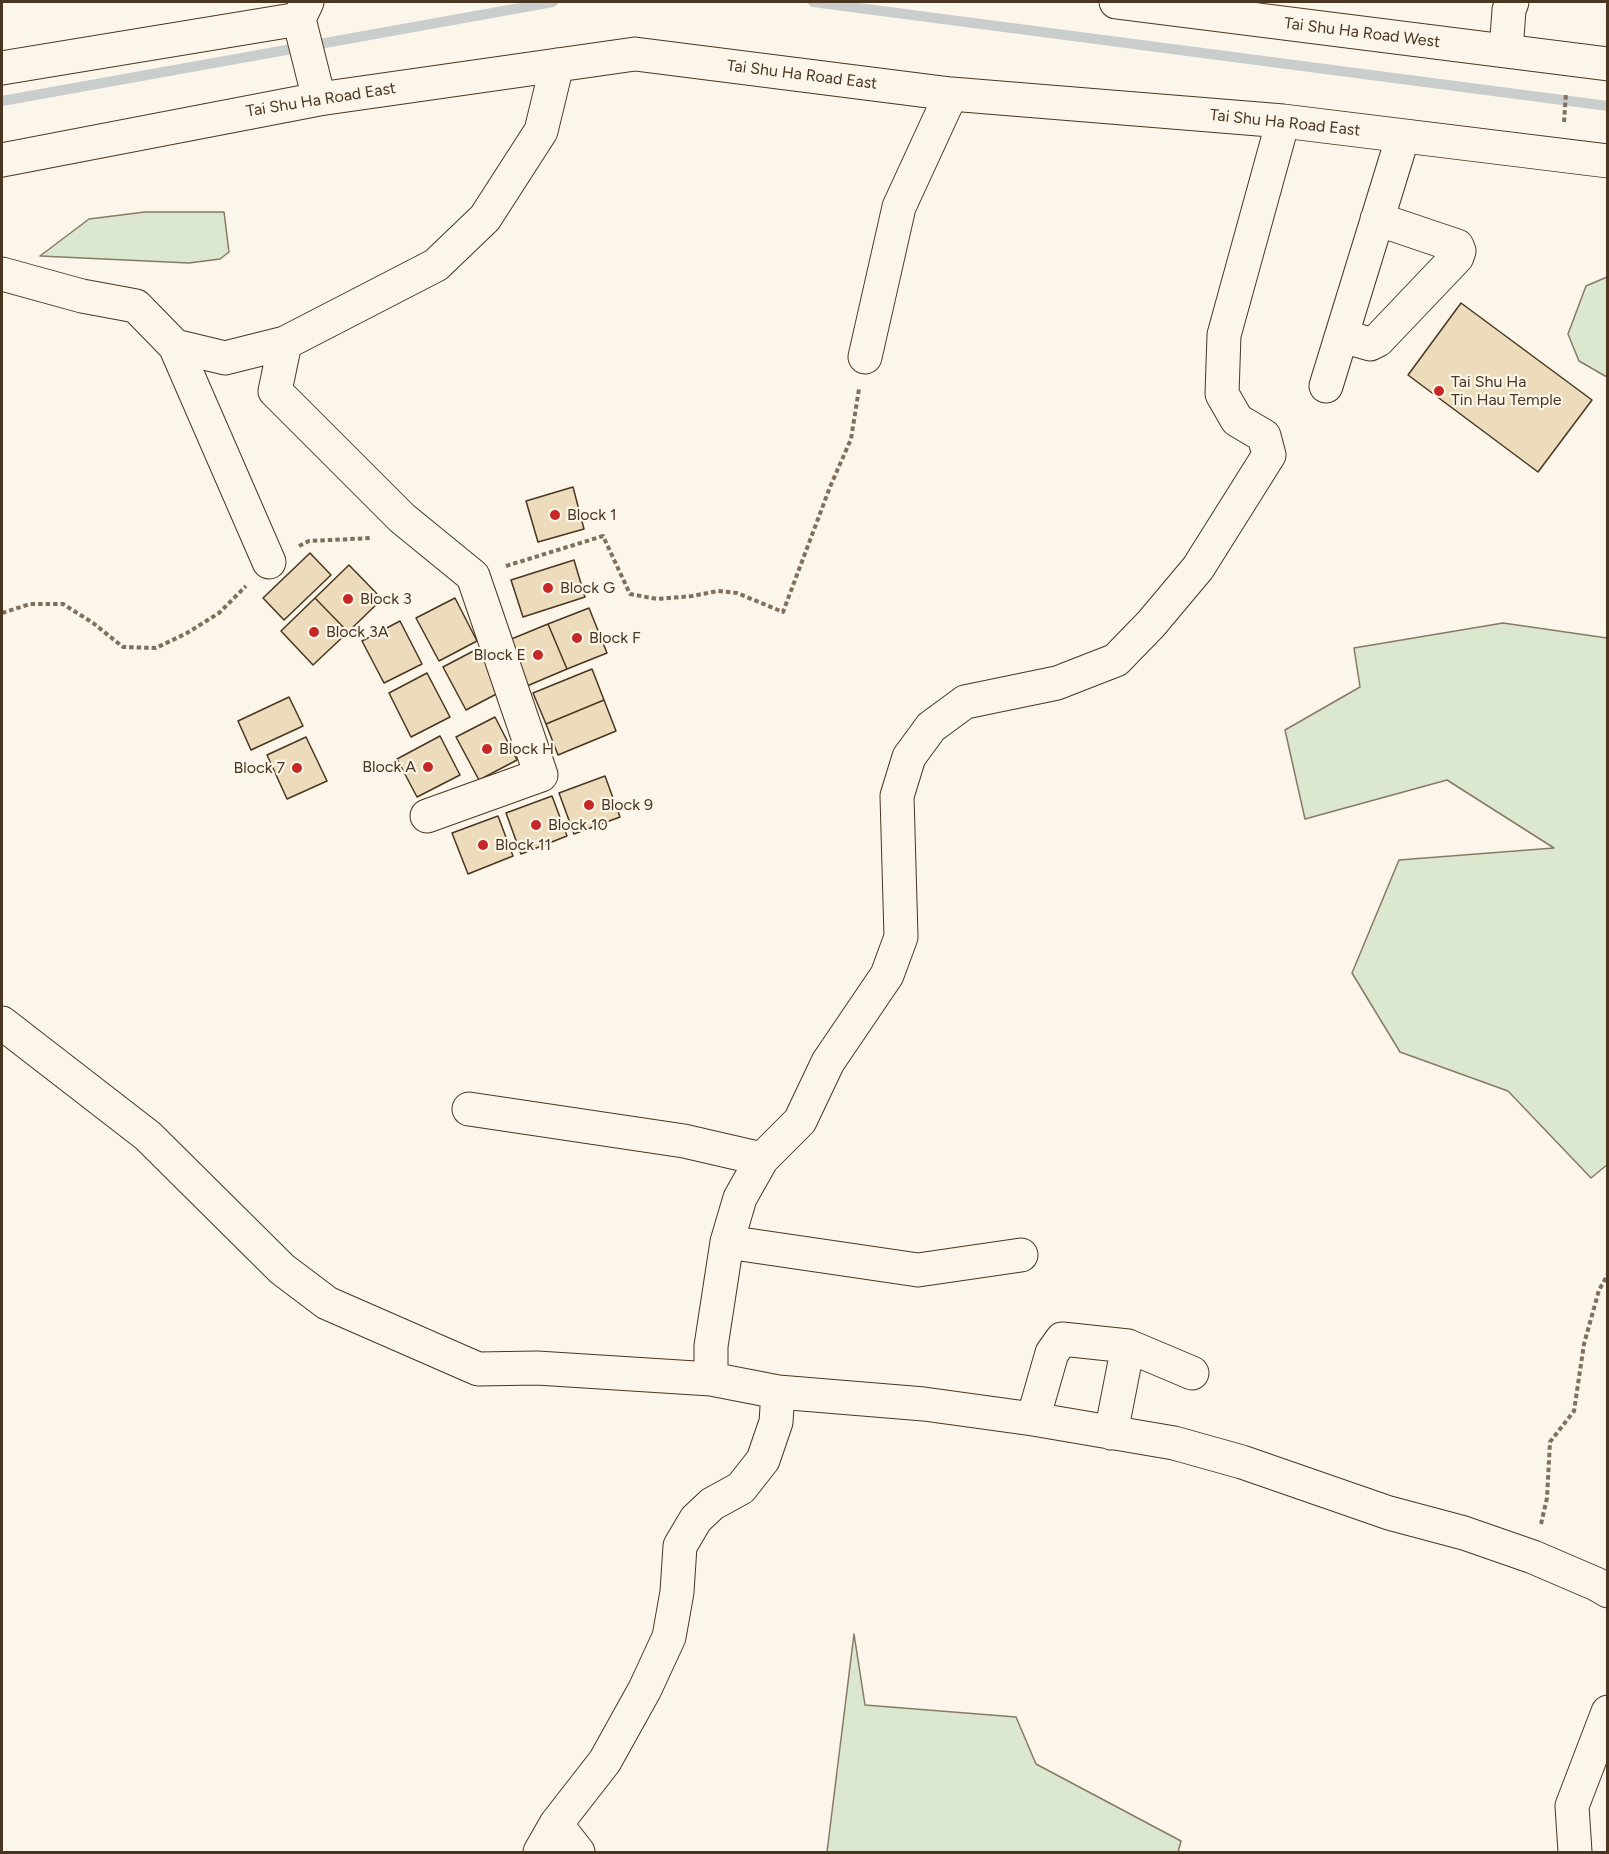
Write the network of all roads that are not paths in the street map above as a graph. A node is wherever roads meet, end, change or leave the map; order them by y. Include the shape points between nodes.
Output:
1 (1116, 2) edge
2 (1512, 2) edge
3 (1211, 8) edge
4 (303, 18) edge
5 (1506, 51) junction
6 (1608, 64) edge
7 (557, 65) junction
8 (2, 68) edge
9 (317, 91) junction
10 (951, 94) junction
11 (1283, 121) junction
12 (1403, 136) junction
13 (2, 159) edge
14 (1603, 168) edge
15 (1377, 219) junction
16 (2, 274) edge
17 (1342, 336) junction
18 (285, 343) junction
19 (174, 346) junction
20 (865, 357) road end
21 (1326, 386) dead end
22 (269, 562) road end
23 (427, 816) dead end
24 (2, 1023) edge
25 (469, 1109) dead end
26 (762, 1160) junction
27 (727, 1242) junction
28 (1021, 1255) dead end
29 (1128, 1346) junction
30 (1192, 1373) dead end
31 (711, 1379) junction
32 (778, 1392) junction
33 (1033, 1419) junction
34 (1110, 1433) junction
35 (1608, 1591) edge
36 (1608, 1712) edge
37 (556, 1824) junction
38 (540, 1852) edge
39 (578, 1852) edge
40 (1575, 1852) edge

1 - 3 street, Tai Shu Ha Road West
2 - 5 street
3 - 5 street, Tai Shu Ha Road West
4 - 8 street
4 - 9 street
5 - 6 street, Tai Shu Ha Road West
7 - 9 street, Tai Shu Ha Road East
7 - 10 street, Tai Shu Ha Road East via 634,54
7 - 18 street via 541,131 485,218 436,265
9 - 13 street, Tai Shu Ha Road East
10 - 11 street, Tai Shu Ha Road East
10 - 20 street via 899,207
11 - 12 street, Tai Shu Ha Road East
11 - 26 street via 1224,335 1222,394 1238,420 1264,436 1269,455 1198,568 1116,660 1057,683 965,702 931,727 909,757 897,796 901,937 887,975 828,1062 800,1122
12 - 14 street, Tai Shu Ha Road East
12 - 15 street
15 - 17 street
15 - 17 street via 1456,246 1459,251 1378,340 1370,344
16 - 19 street via 136,306
17 - 21 street
18 - 19 street via 225,358
18 - 23 street via 275,390 402,518 473,576 541,775
19 - 22 street
24 - 31 street via 148,1136 282,1269 327,1304 478,1369 537,1368
25 - 26 street via 684,1142
26 - 27 street via 740,1198
27 - 28 street via 918,1270
27 - 31 street via 711,1346
29 - 30 street
29 - 33 street via 1062,1339 1052,1353
29 - 34 street
31 - 32 street
32 - 33 street via 924,1404
32 - 37 street via 776,1422 763,1460 741,1488 712,1504 696,1520 680,1545 669,1637 605,1761
33 - 34 street
34 - 35 street via 1174,1443 1242,1462 1533,1557
36 - 40 street via 1572,1806
37 - 38 street
37 - 39 street

